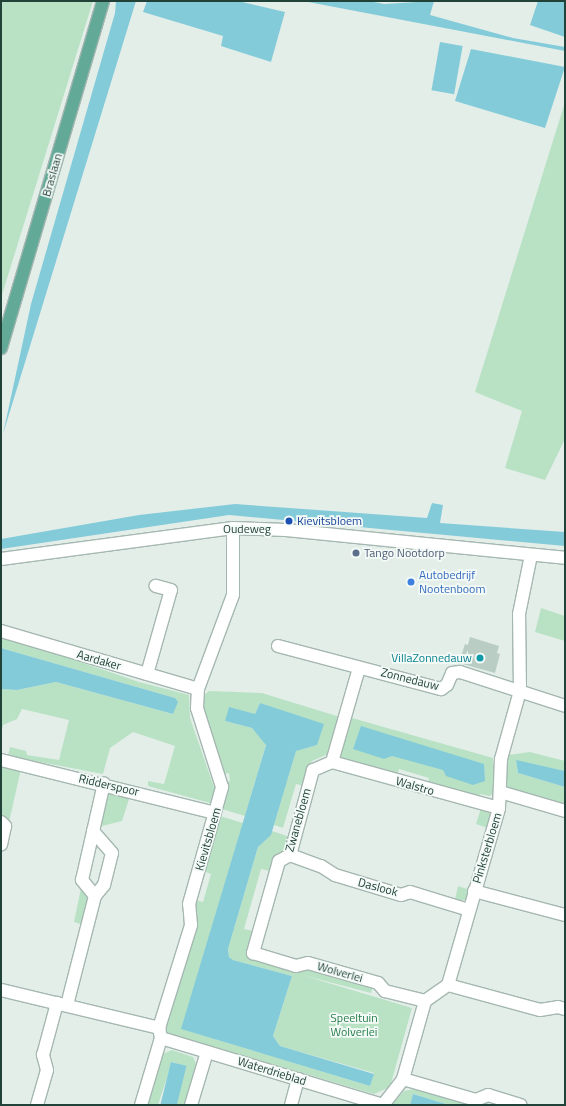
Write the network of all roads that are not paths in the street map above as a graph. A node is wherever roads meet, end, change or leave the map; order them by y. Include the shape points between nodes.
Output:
1 (103, 1) edge
2 (1, 348) edge
3 (233, 528) junction
4 (531, 555) junction
5 (565, 558) edge
6 (1, 559) edge
7 (156, 586) dead end
8 (1, 631) edge
9 (278, 646) dead end
10 (359, 668) junction
11 (147, 674) junction
12 (198, 689) junction
13 (520, 691) junction
14 (565, 706) edge
15 (1, 760) edge
16 (332, 762) junction
17 (104, 783) junction
18 (500, 792) junction
19 (499, 808) junction
20 (565, 811) edge
21 (216, 813) junction
22 (1, 822) edge
23 (93, 831) junction
24 (1, 845) edge
25 (290, 855) junction
26 (474, 891) junction
27 (95, 896) junction
28 (469, 910) junction
29 (565, 915) edge
30 (253, 953) joint
31 (448, 985) junction
32 (1, 990) edge
33 (425, 1001) junction
34 (62, 1004) junction
35 (565, 1009) edge
36 (160, 1033) junction
37 (207, 1052) junction
38 (298, 1079) junction
39 (403, 1079) junction
40 (37, 1105) edge
41 (141, 1105) edge
42 (191, 1105) edge
43 (291, 1105) edge
44 (383, 1105) edge
45 (520, 1105) edge

1 - 2 main road, Braslaan
3 - 4 street, Oudeweg via 286,530
3 - 6 street, Oudeweg
3 - 12 street, Kievitsbloem via 233,595
4 - 5 street, Oudeweg
4 - 13 street, Pinksterbloem via 519,614 522,672
7 - 11 street via 171,590
8 - 11 street, Aardaker
9 - 10 street, Zonnedauw
10 - 13 street, Zonnedauw via 441,689 447,685 452,673 460,672
10 - 16 street
11 - 12 street, Aardaker
12 - 21 street, Kievitsbloem via 197,708 222,787
13 - 14 street
13 - 18 street, Pinksterbloem via 501,758
15 - 17 street, Ridderspoor
16 - 19 street, Walstro
16 - 25 street, Zwanebloem via 313,770
17 - 21 street, Ridderspoor
17 - 23 street
18 - 19 street, Pinksterbloem
18 - 20 street
19 - 26 street, Pinksterbloem
21 - 36 street, Kievitsbloem via 189,904 191,925
22 - 24 street via 5,826
23 - 27 street via 82,880
23 - 27 street via 112,854 104,885
25 - 28 street, Daslook via 321,866 335,875 401,895 410,892
25 - 30 street, Zwanebloem via 279,860
26 - 28 street, Pinksterbloem
26 - 29 street
27 - 34 street
28 - 31 street, Pinksterbloem
30 - 33 street, Wolverlei via 296,966 308,963 378,983 385,991
31 - 33 street
31 - 35 street via 540,1010 558,1007
32 - 34 street, Waterdrieblad
33 - 39 street
34 - 36 street, Waterdrieblad
34 - 40 street via 43,1055 47,1070
36 - 37 street, Waterdrieblad
36 - 41 street, Kievitsbloem
37 - 38 street, Waterdrieblad
37 - 42 street
38 - 43 street
38 - 44 street, Waterdrieblad
39 - 44 street
39 - 45 street via 476,1100 488,1095

